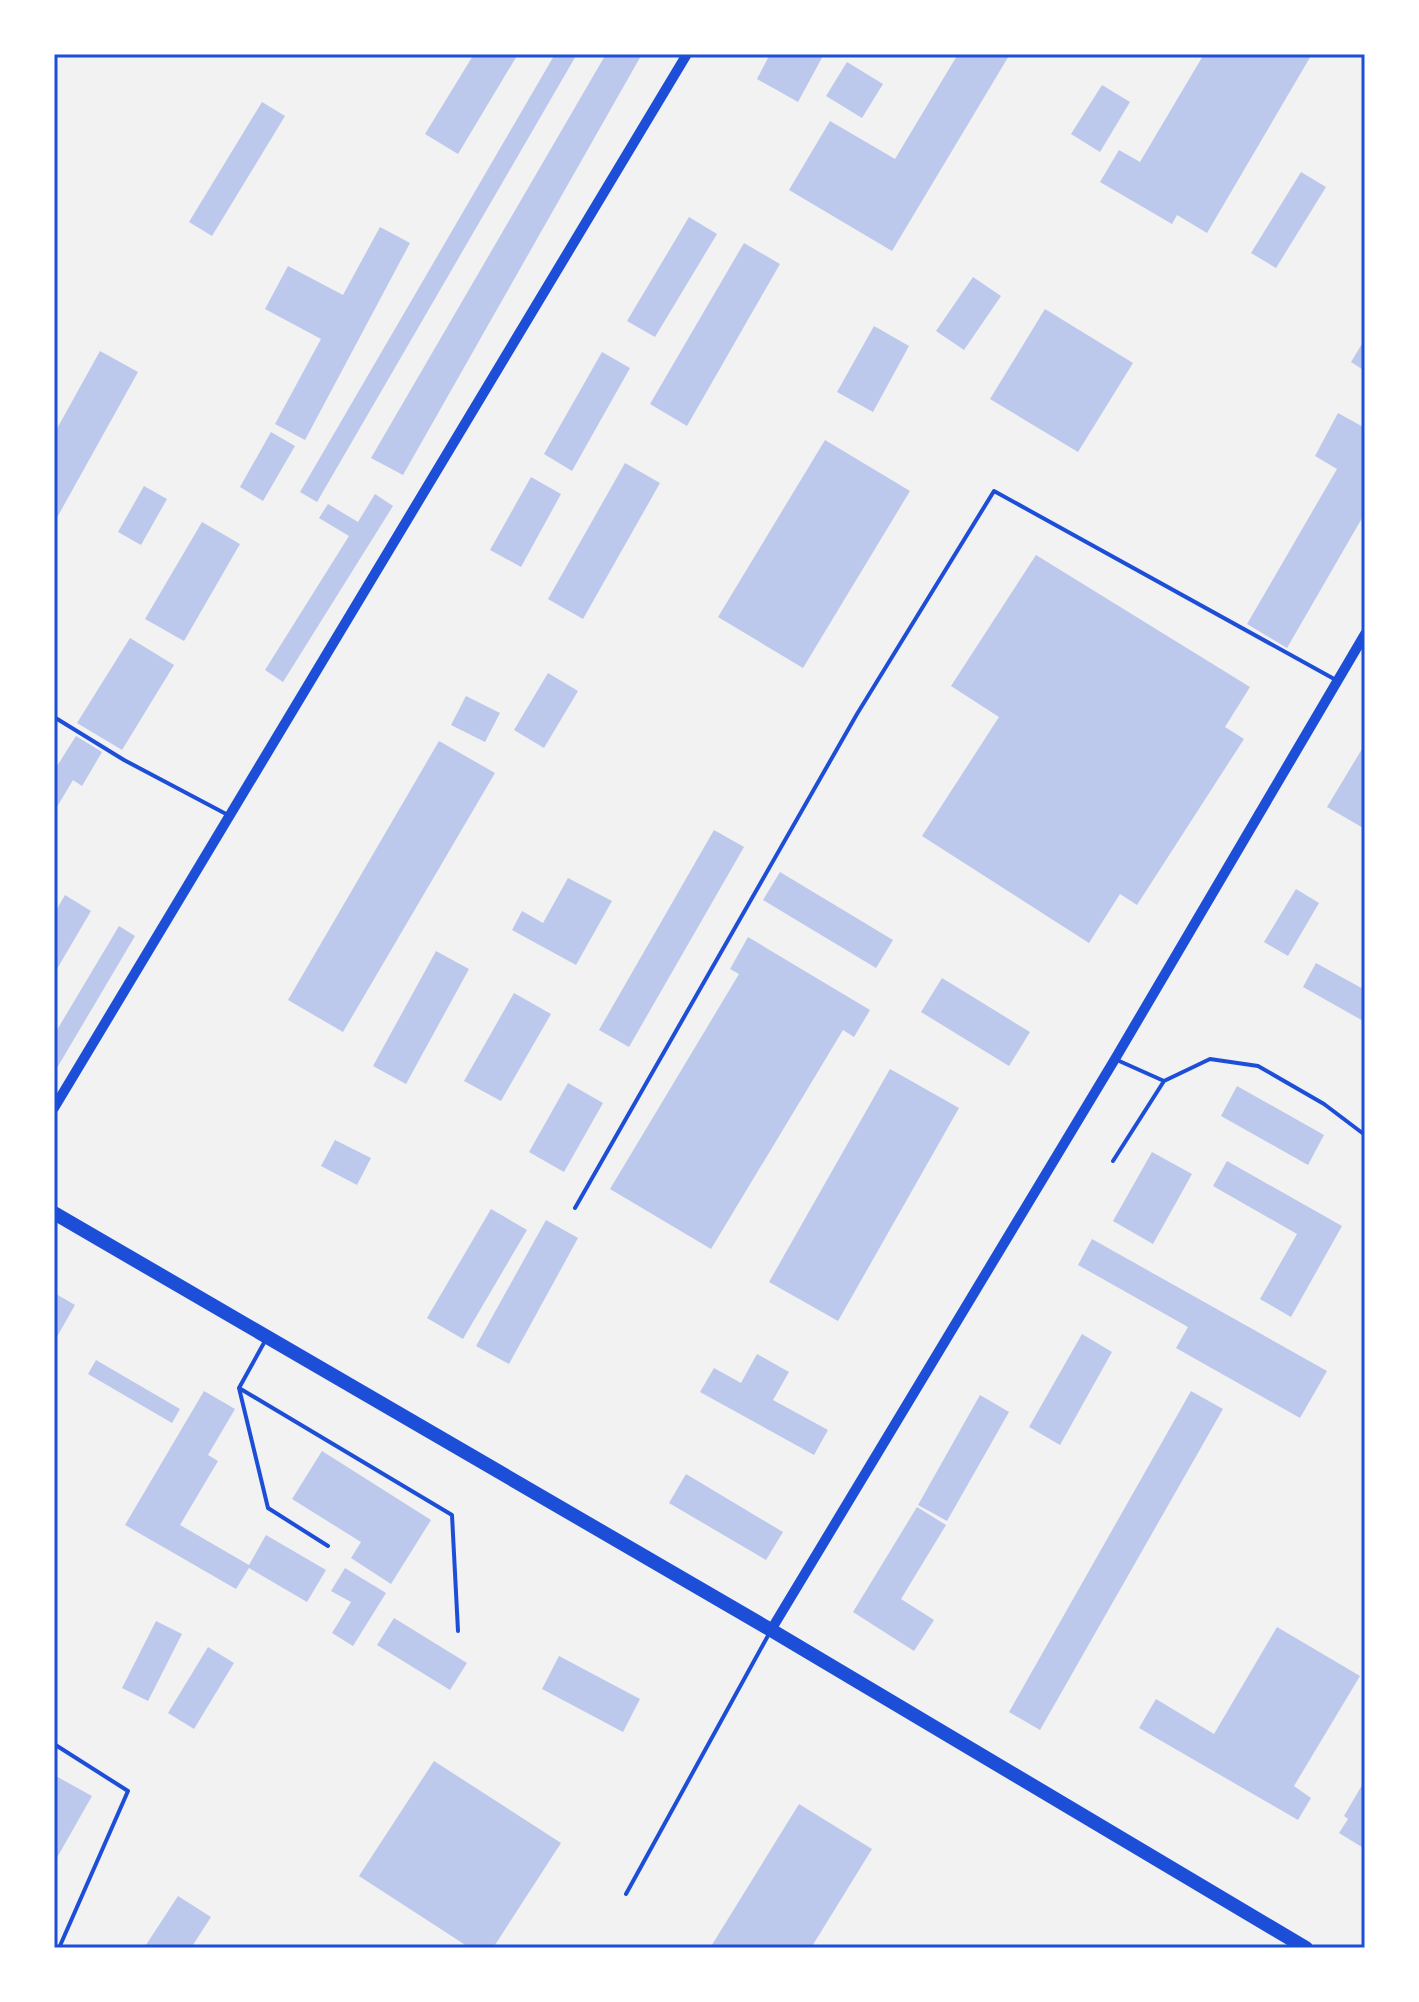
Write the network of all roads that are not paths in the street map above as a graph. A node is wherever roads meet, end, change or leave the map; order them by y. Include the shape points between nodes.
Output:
1 (687, 54) edge
2 (1363, 641) edge
3 (1336, 680) junction
4 (54, 717) edge
5 (231, 817) junction
6 (1115, 1059) junction
7 (1164, 1081) junction
8 (54, 1108) edge
9 (1365, 1134) edge
10 (1113, 1161) dead end
11 (575, 1208) dead end
12 (54, 1213) edge
13 (266, 1339) junction
14 (239, 1388) junction
15 (328, 1546) dead end
16 (771, 1630) junction
17 (458, 1631) dead end
18 (54, 1744) edge
19 (626, 1894) dead end
20 (59, 1948) edge
21 (1306, 1948) edge

1 - 5 street
2 - 3 street
3 - 6 street
3 - 11 lane via 994,491 857,714
4 - 5 lane
5 - 8 street
6 - 7 lane
6 - 16 street
7 - 9 lane via 1210,1059 1258,1066
7 - 10 lane
12 - 13 main road
13 - 14 lane
13 - 16 main road
14 - 15 lane via 268,1508
14 - 17 lane via 452,1515
16 - 19 lane
16 - 21 main road
18 - 20 lane via 128,1791

